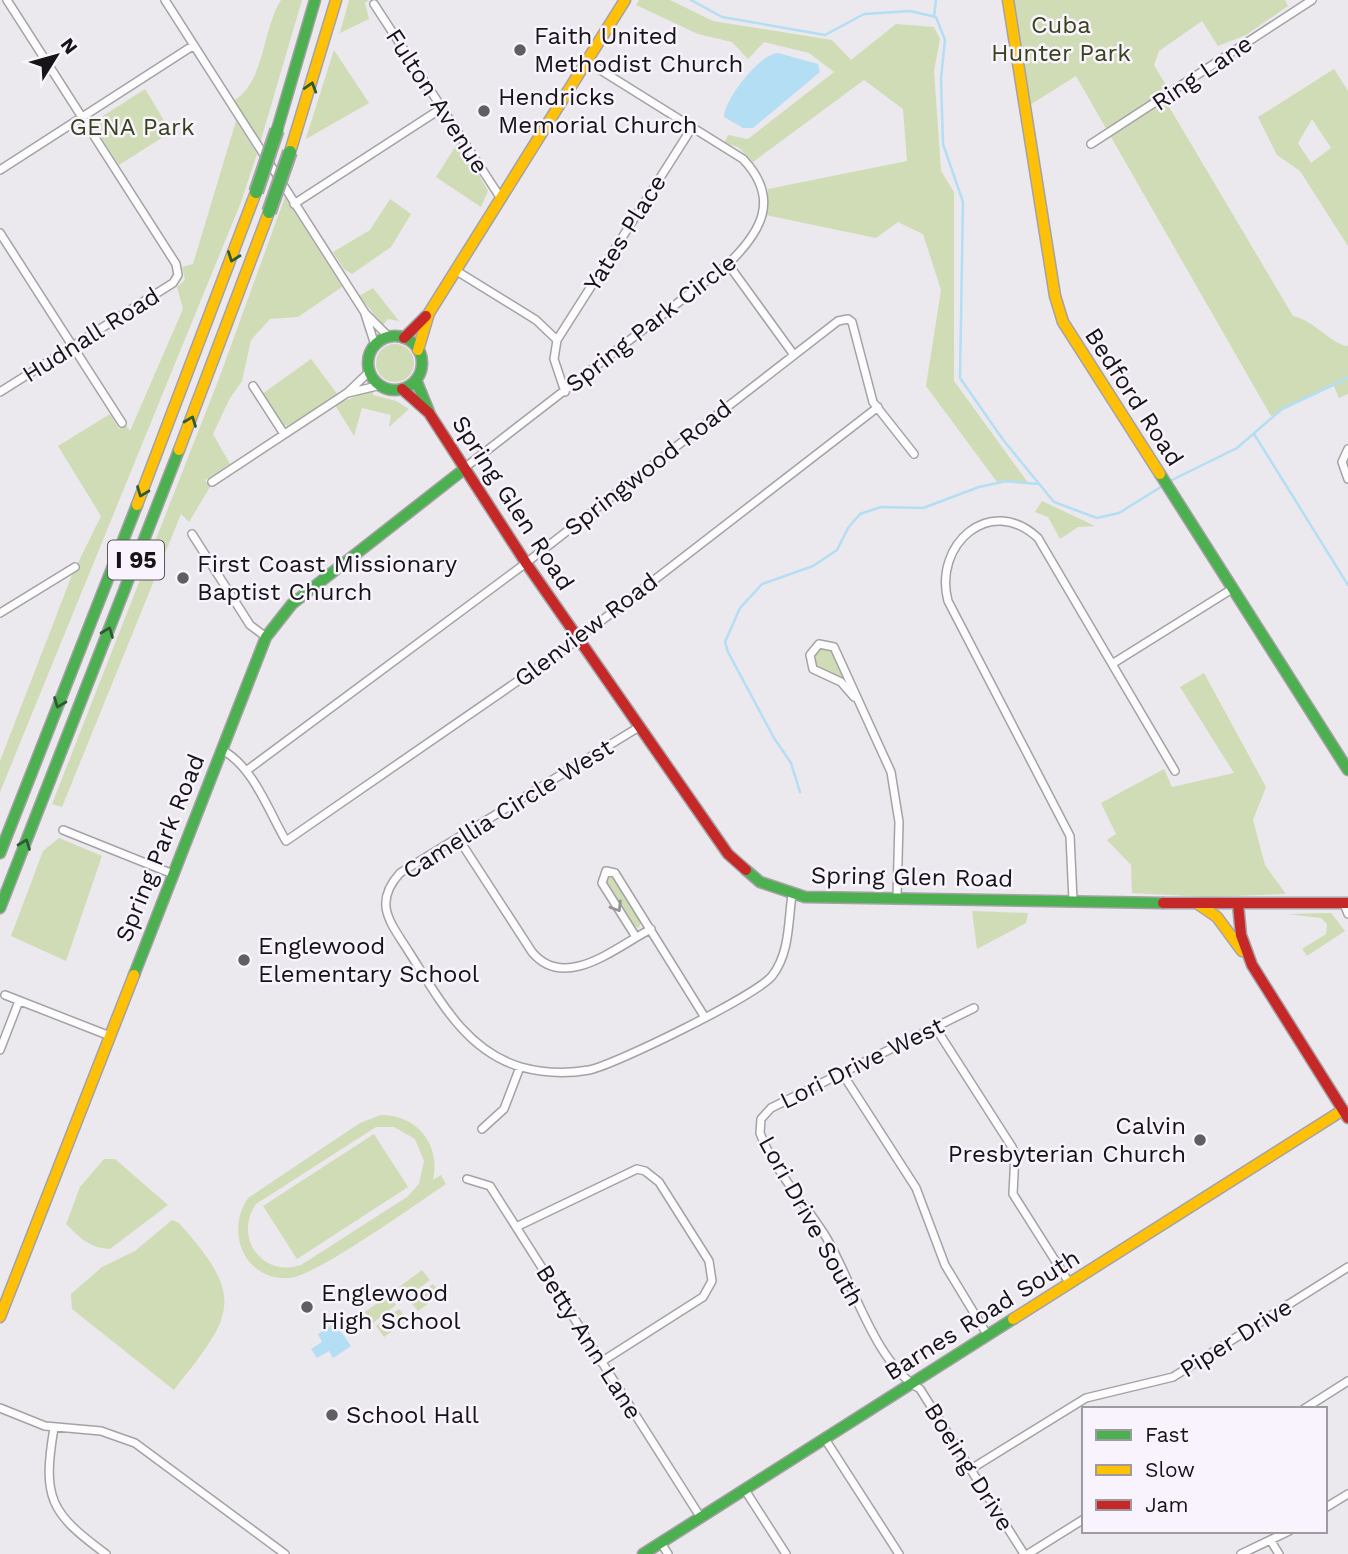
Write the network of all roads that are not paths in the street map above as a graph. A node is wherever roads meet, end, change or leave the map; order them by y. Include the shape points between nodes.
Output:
1 (7, 0) edge
2 (165, 0) edge
3 (315, 0) edge
4 (336, 0) edge
5 (625, 0) edge
6 (1008, 0) edge
7 (1312, 0) edge
8 (374, 4) dead end
9 (194, 45) junction
10 (586, 61) junction
11 (442, 108) junction
12 (82, 117) junction
13 (693, 126) junction
14 (1091, 144) dead end
15 (0, 170) edge
16 (500, 197) junction
17 (294, 204) junction
18 (0, 233) edge
19 (728, 264) junction
20 (455, 270) junction
21 (365, 313) junction
22 (429, 313) junction
23 (389, 337) junction
24 (404, 338) junction
25 (557, 340) junction
26 (375, 345) junction
27 (73, 346) junction
28 (418, 350) junction
29 (794, 355) junction
30 (370, 371) junction
31 (416, 380) junction
32 (381, 385) junction
33 (253, 386) dead end
34 (402, 389) junction
35 (565, 391) junction
36 (0, 392) edge
37 (347, 393) junction
38 (878, 407) junction
39 (429, 413) junction
40 (122, 423) dead end
41 (284, 434) junction
42 (1348, 449) edge
43 (914, 454) dead end
44 (463, 470) junction
45 (1348, 479) edge
46 (212, 482) dead end
47 (192, 534) dead end
48 (526, 563) junction
49 (75, 567) dead end
50 (1232, 589) junction
51 (0, 613) edge
52 (266, 637) junction
53 (577, 639) junction
54 (1112, 664) junction
55 (854, 696) junction
56 (639, 727) junction
57 (222, 750) junction
58 (1348, 770) edge
59 (246, 771) junction
60 (1175, 771) dead end
61 (63, 830) dead end
62 (458, 838) junction
63 (0, 853) edge
64 (173, 874) junction
65 (792, 895) junction
66 (897, 897) junction
67 (1073, 900) junction
68 (1198, 904) junction
69 (1238, 904) junction
70 (1347, 907) edge
71 (0, 908) edge
72 (651, 929) junction
73 (636, 937) junction
74 (1251, 963) junction
75 (5, 995) dead end
76 (19, 1000) junction
77 (974, 1008) dead end
78 (704, 1016) junction
79 (935, 1027) junction
80 (110, 1036) junction
81 (0, 1050) edge
82 (520, 1066) junction
83 (842, 1073) junction
84 (1345, 1114) edge
85 (759, 1127) joint
86 (482, 1129) dead end
87 (467, 1179) dead end
88 (516, 1227) junction
89 (1348, 1267) edge
90 (1070, 1284) junction
91 (0, 1317) edge
92 (988, 1336) junction
93 (601, 1362) junction
94 (1348, 1381) edge
95 (911, 1384) junction
96 (1307, 1407) edge
97 (0, 1408) edge
98 (54, 1428) junction
99 (825, 1439) junction
100 (971, 1469) junction
101 (745, 1490) junction
102 (1348, 1494) edge
103 (1327, 1507) edge
104 (701, 1518) junction
105 (1082, 1520) edge
106 (1285, 1533) edge
107 (1271, 1541) junction
108 (664, 1548) edge
109 (106, 1554) edge
110 (285, 1554) edge
111 (643, 1554) edge
112 (786, 1554) edge
113 (899, 1554) edge
114 (1026, 1554) edge
115 (1241, 1554) edge
116 (1279, 1554) edge

1 - 12 street
2 - 9 street
3 -> 63 main road, I 95, bridge via 256,192 211,315
71 -> 4 main road, I 95, bridge via 234,310 290,152
5 - 10 main road
6 - 50 main road, Bedford Road via 1058,312
7 - 14 street, Ring Lane
8 - 11 street, Fulton Avenue
9 - 12 street
9 - 17 street
10 - 13 street, Spring Park Circle
10 - 16 main road
11 - 16 street, Fulton Avenue
11 - 17 street
12 - 15 street
12 - 27 street, Hudnall Road via 176,264 178,275 173,283
13 - 19 street, Spring Park Circle via 743,159 761,184 760,226
13 - 25 street, Yates Place
16 - 20 main road
17 - 21 street
18 - 27 street
19 - 29 street
19 - 35 street, Spring Park Circle
20 - 22 main road
20 - 25 street via 536,320
21 - 23 street
21 - 26 street
22 - 24 main road
22 - 28 main road
23 - 24 main road
23 - 26 main road
24 - 28 main road
25 - 35 street via 554,359
26 - 30 main road
27 - 36 street, Hudnall Road
27 - 40 street
28 - 31 main road via 422,365
29 - 38 street, Springwood Road via 848,318 855,327
29 - 48 street, Springwood Road
30 - 32 main road
30 - 37 street
31 - 34 main road
31 - 39 main road, Spring Glen Road
32 - 34 main road
32 - 37 street
33 - 41 street
34 - 39 main road, Spring Glen Road
35 - 44 street, Spring Park Circle
37 - 41 street
38 - 43 street
38 - 53 street, Glenview Road
39 - 44 main road, Spring Glen Road
41 - 46 street
42 - 45 street via 1343,457
44 - 48 main road, Spring Glen Road
44 - 52 main road, Spring Park Road via 292,604
47 - 52 street via 250,625
48 - 53 main road, Spring Glen Road
48 - 59 street, Springwood Road
49 - 51 street
50 - 54 street
50 - 58 main road, Bedford Road
52 - 57 main road, Spring Park Road
53 - 56 main road, Spring Glen Road
53 - 59 street, Glenview Road via 286,841
54 - 60 street
54 - 67 street via 1044,546 1028,529 1011,522 990,522 967,533 951,552 945,574 948,601 1070,836
55 - 55 street via 841,682 813,668 810,656 819,644 834,647
55 - 66 street via 883,751 897,798
56 - 62 street, Camellia Circle West
56 - 65 main road, Spring Glen Road via 737,864 760,882
57 - 59 street
57 - 64 main road, Spring Park Road
61 - 64 street
62 - 73 street via 541,962 569,970
62 - 82 street, Camellia Circle West via 400,873 385,898 390,922 448,1013 477,1042
64 - 80 main road, Spring Park Road
65 - 66 main road, Spring Glen Road
65 - 78 street via 786,947 772,976 751,993
66 - 67 main road, Spring Glen Road
67 - 68 main road, Spring Glen Road
68 - 69 main road, Spring Glen Road
68 - 74 main road via 1217,917
69 - 70 main road, Spring Glen Road
69 - 74 main road via 1241,935
72 - 73 street
72 -> 73 street via 615,873 606,871 602,883
72 - 78 street
74 - 84 main road
75 - 76 street
76 - 80 street
76 - 81 street
77 - 79 street, Lori Drive West
78 - 82 street via 590,1070
79 - 83 street, Lori Drive West
79 - 90 street via 1012,1147 1013,1194
80 - 91 main road, Spring Park Road
82 - 86 street via 504,1109
83 - 85 street, Lori Drive West via 771,1108
83 - 92 street via 916,1188 945,1265
84 - 90 main road, Barnes Road South
85 - 95 street, Lori Drive South via 762,1141 830,1244 865,1318
87 - 88 street, Betty Ann Lane via 490,1186
88 - 93 street, Betty Ann Lane
88 - 93 street via 628,1171 645,1171 659,1182 709,1261 712,1281 703,1297
89 - 100 street, Piper Drive via 1173,1377 1086,1398
90 - 92 main road, Barnes Road South
92 - 95 main road, Barnes Road South
93 - 104 street, Betty Ann Lane
94 - 96 street
95 - 99 main road, Barnes Road South
95 - 100 street, Boeing Drive via 920,1389
97 - 98 street
98 - 109 street via 49,1461 53,1501 70,1526
98 - 110 street via 101,1431 135,1443
99 - 101 main road, Barnes Road South
99 - 113 street
100 - 114 street, Boeing Drive
101 - 104 main road, Barnes Road South
101 - 112 street
102 - 103 street
104 - 108 main road, Barnes Road South
105 - 114 street
106 - 107 street
107 - 115 street
107 - 116 street
108 - 111 main road, Barnes Road South

